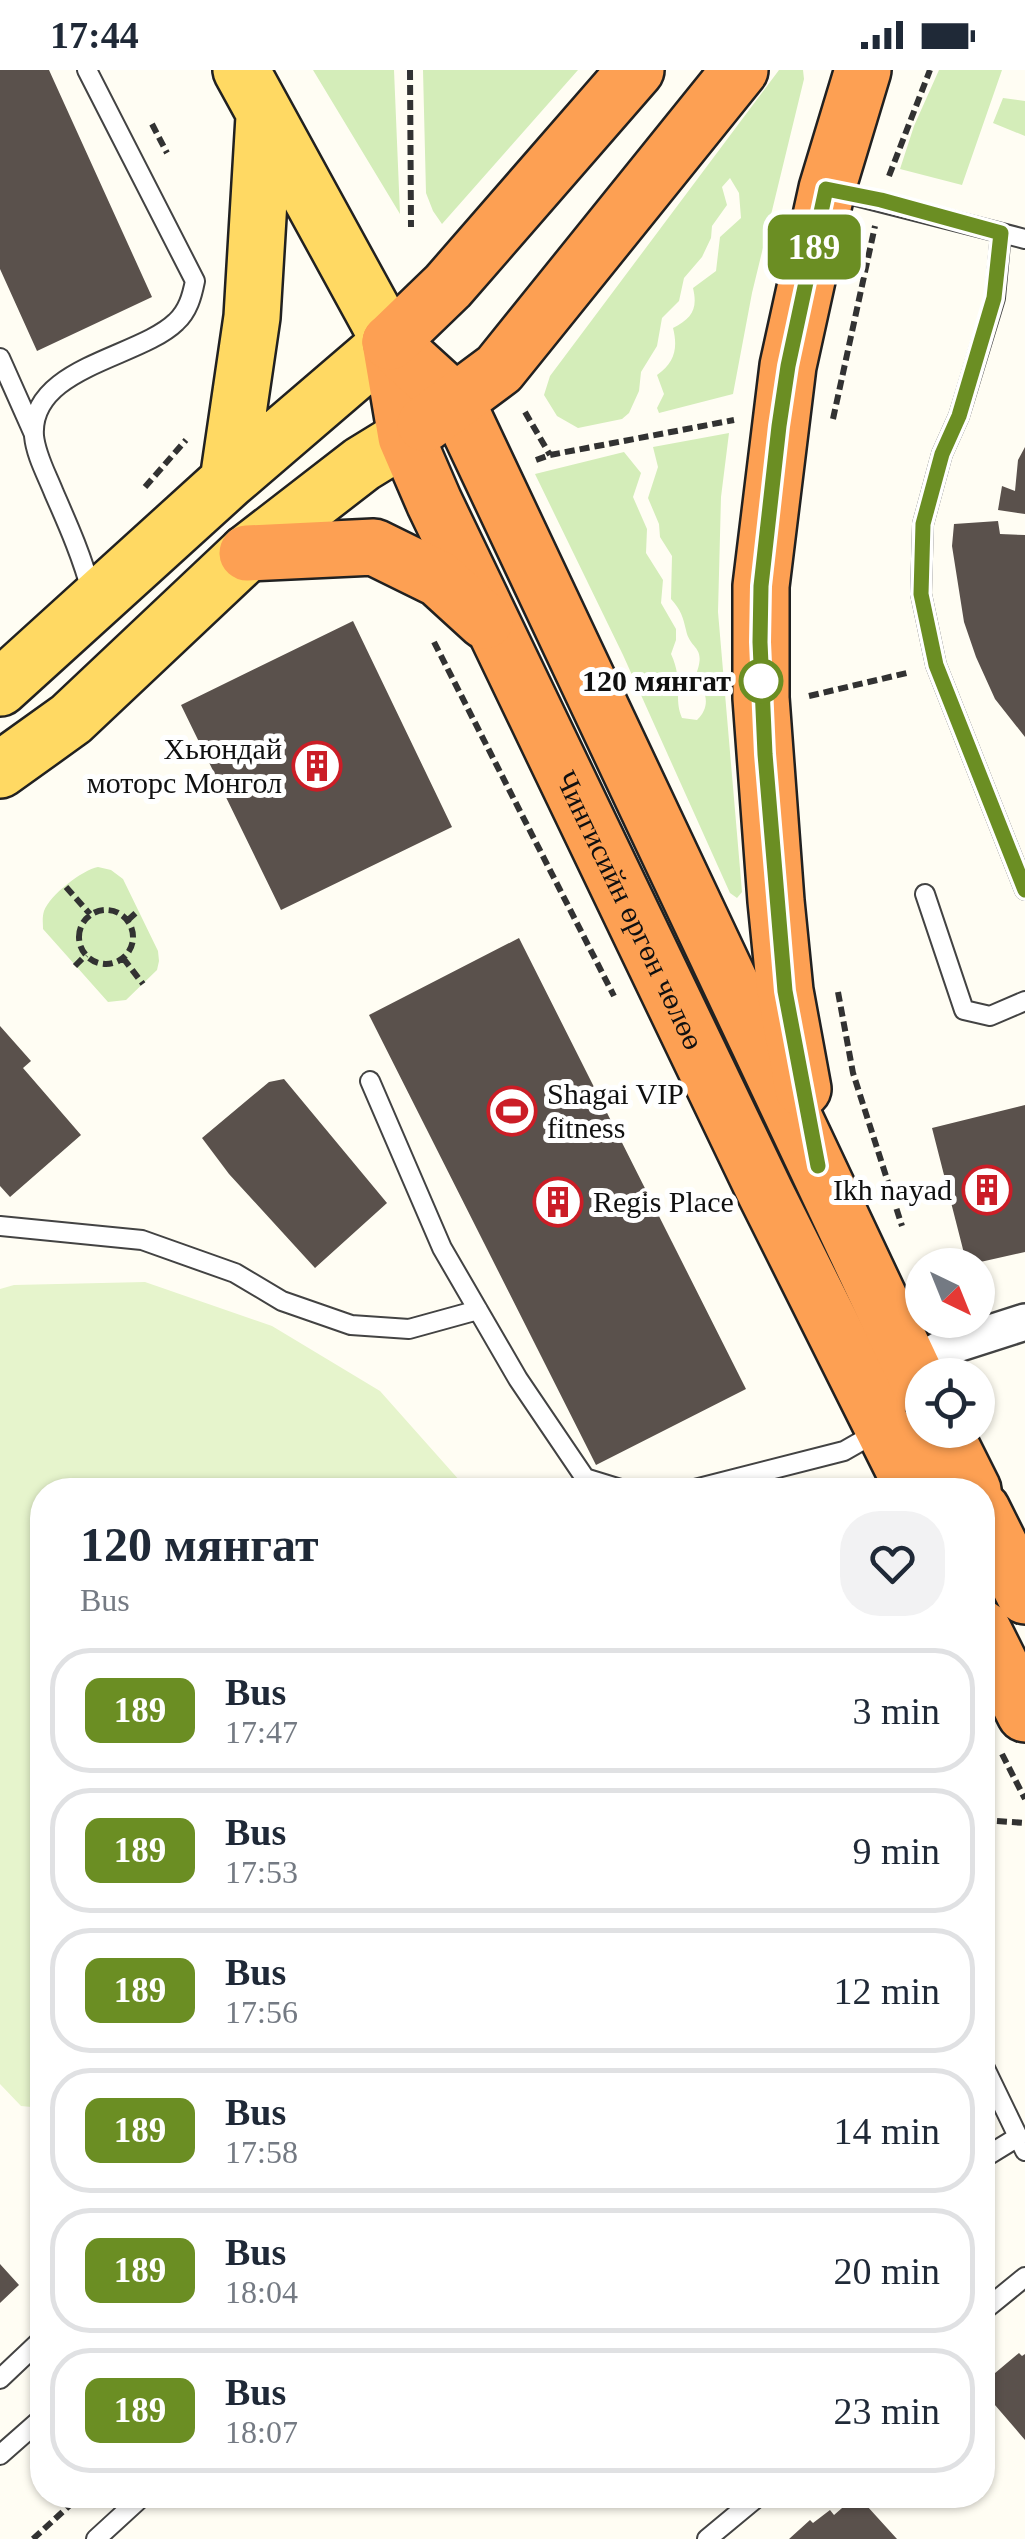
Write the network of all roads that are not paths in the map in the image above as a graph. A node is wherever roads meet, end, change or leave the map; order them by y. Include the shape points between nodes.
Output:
1 (86, 70) edge
2 (636, 70) edge
3 (740, 70) edge
4 (863, 70) edge
5 (252, 93) edge
6 (826, 189) junction
7 (1001, 233) junction
8 (1025, 239) edge
9 (390, 342) junction
10 (0, 358) edge
11 (457, 403) junction
12 (33, 432) junction
13 (406, 437) junction
14 (228, 481) junction
15 (247, 553) junction
16 (95, 604) junction
17 (500, 634) junction
18 (0, 688) edge
19 (0, 770) edge
20 (1025, 890) edge
21 (925, 894) dead end
22 (1025, 1001) edge
23 (370, 1081) dead end
24 (818, 1166) junction
25 (0, 1226) edge
26 (478, 1310) junction
27 (1025, 1322) edge
28 (908, 1358) edge
29 (933, 1358) edge
30 (883, 1429) junction
31 (952, 1448) edge
32 (584, 1478) edge
33 (739, 1478) edge
34 (908, 1478) edge
35 (967, 1478) edge
36 (995, 1536) edge
37 (1025, 1596) edge
38 (995, 1654) edge
39 (1025, 1714) edge
40 (995, 2089) edge
41 (1022, 2144) edge
42 (995, 2153) edge
43 (1025, 2276) edge
44 (995, 2301) edge
45 (30, 2351) edge
46 (0, 2379) edge
47 (30, 2429) edge
48 (0, 2455) edge
49 (130, 2508) edge
50 (744, 2508) edge
51 (96, 2539) edge
52 (707, 2539) edge

1 - 12 lane via 195,281 178,321 54,388
2 - 9 highway via 448,286
3 - 11 highway via 499,369
4 - 6 highway
5 - 9 main road
5 - 14 main road via 252,317
6 - 7 lane
6 - 24 highway via 779,426 760,642 785,991
7 - 8 lane
7 - 20 lane via 994,298 923,524 921,594 936,665
9 - 11 highway
9 - 13 highway, Чингисийн өргөн чөлөө
9 - 14 main road
10 - 12 lane
11 - 13 highway
11 - 24 highway, Чингисийн өргөн чөлөө
12 - 16 lane
13 - 15 main road
13 - 17 highway, Чингисийн өргөн чөлөө
14 - 16 main road
15 - 17 highway via 374,547 439,579
15 - 19 main road via 71,719
16 - 18 main road
17 - 30 highway, Чингисийн өргөн чөлөө
21 - 22 lane via 964,1010 990,1016
23 - 26 lane via 442,1248
24 - 28 highway, Чингисийн өргөн чөлөө
25 - 26 lane via 142,1240 235,1272 282,1301 351,1325 409,1330
26 - 32 lane
27 - 29 street via 941,1349
30 - 33 lane via 844,1451
30 - 34 highway, Чингисийн өргөн чөлөө
31 - 35 highway
36 - 37 highway
38 - 39 highway
40 - 41 lane
41 - 42 lane
43 - 44 lane
45 - 46 lane
47 - 48 lane
49 - 51 lane
50 - 52 lane

